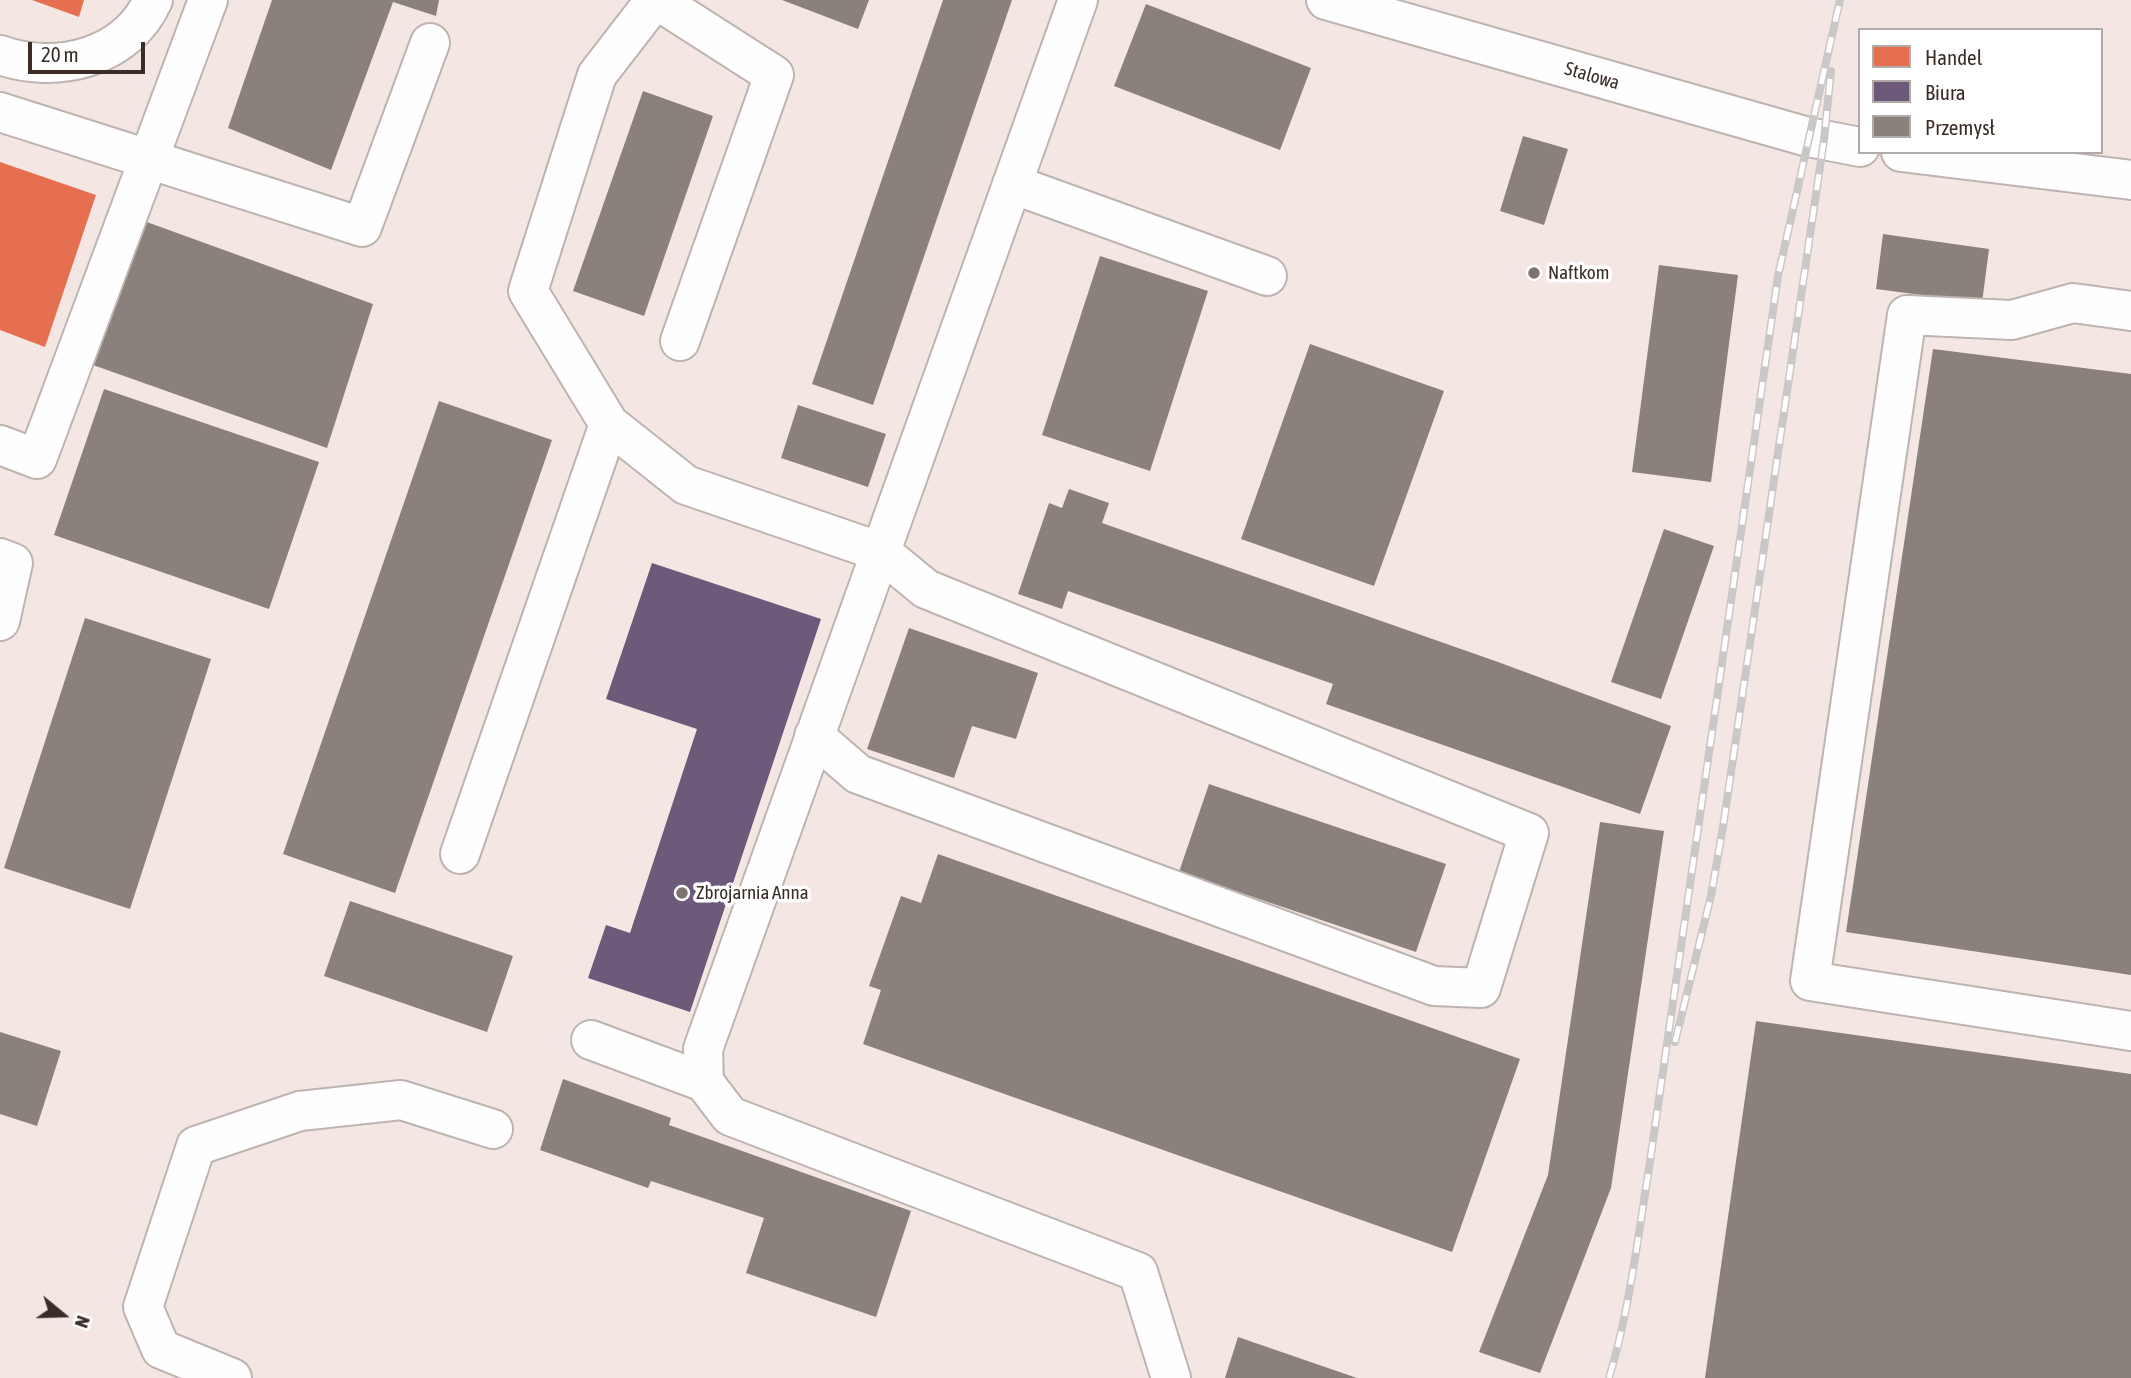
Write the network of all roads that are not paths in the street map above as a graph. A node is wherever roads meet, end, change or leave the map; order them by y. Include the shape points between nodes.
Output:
1 (153, 0) edge
2 (208, 0) edge
3 (656, 0) edge
4 (1078, 0) edge
5 (1326, 0) edge
6 (430, 43) dead end
7 (0, 55) edge
8 (0, 112) edge
9 (1858, 147) edge
10 (1917, 154) edge
11 (149, 159) junction
12 (2131, 180) edge
13 (1012, 184) junction
14 (1267, 276) dead end
15 (2131, 311) edge
16 (680, 341) dead end
17 (609, 424) junction
18 (0, 445) edge
19 (881, 552) junction
20 (0, 558) edge
21 (0, 621) edge
22 (814, 736) junction
23 (460, 854) dead end
24 (2131, 1031) edge
25 (592, 1040) dead end
26 (705, 1082) junction
27 (492, 1129) dead end
28 (232, 1378) edge
29 (1171, 1378) edge

1 - 7 street via 127,34 103,52 79,61 34,64
2 - 11 street
3 - 16 street via 774,75
3 - 17 street via 597,75 528,291
4 - 13 street
5 - 9 street, Stalowa
6 - 11 street via 362,227
8 - 11 street
10 - 12 street
11 - 18 street via 37,459
13 - 14 street
13 - 19 street
15 - 24 street via 2073,303 2012,320 1907,315 1810,981
17 - 19 street via 686,485
17 - 23 street
19 - 22 street
19 - 22 street via 926,589 1528,833 1481,988 1434,986 858,774
20 - 21 street via 13,563
22 - 26 street via 703,1049
25 - 26 street
26 - 29 street via 730,1116 1138,1272
27 - 28 street via 401,1100 300,1111 196,1146 143,1307 161,1349

